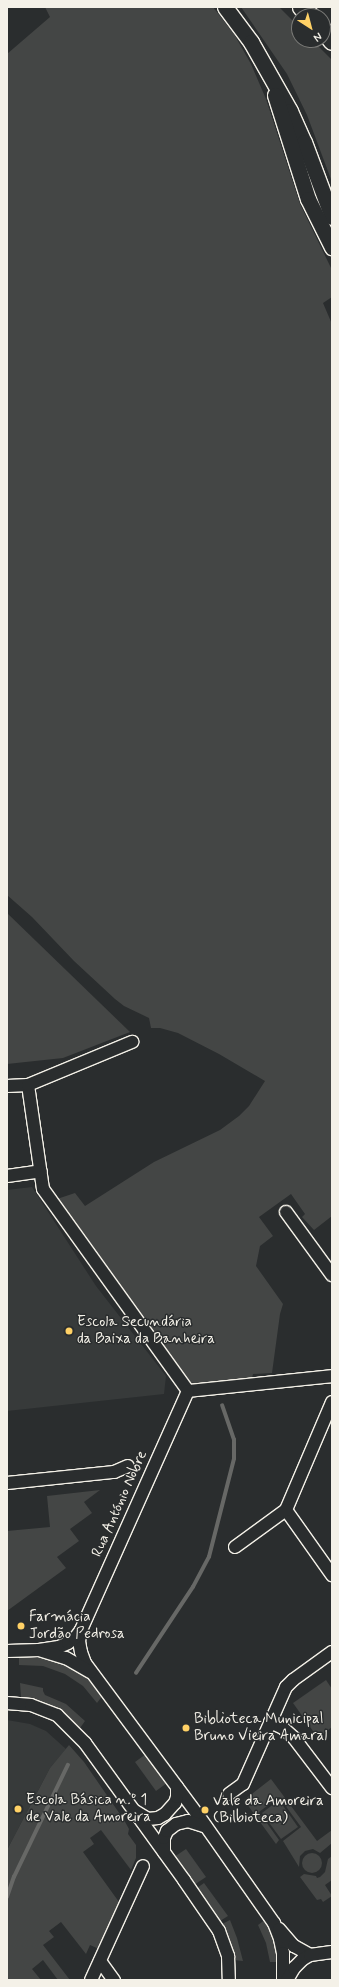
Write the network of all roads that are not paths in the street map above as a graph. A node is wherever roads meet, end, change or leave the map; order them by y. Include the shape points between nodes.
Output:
1 (225, 7) edge
2 (271, 79) junction
3 (332, 217) edge
4 (332, 246) edge
5 (132, 1042) dead end
6 (28, 1085) junction
7 (7, 1086) edge
8 (41, 1171) junction
9 (7, 1176) edge
10 (286, 1212) dead end
11 (332, 1275) edge
12 (332, 1376) edge
13 (188, 1392) junction
14 (332, 1402) edge
15 (128, 1466) dead end
16 (7, 1483) edge
17 (286, 1510) junction
18 (236, 1547) dead end
19 (332, 1574) edge
20 (81, 1630) junction
21 (39, 1650) junction
22 (7, 1652) edge
23 (332, 1652) edge
24 (93, 1673) junction
25 (7, 1703) edge
26 (270, 1722) junction
27 (177, 1787) junction
28 (332, 1788) edge
29 (229, 1794) dead end
30 (133, 1810) junction
31 (206, 1827) junction
32 (164, 1852) junction
33 (143, 1866) dead end
34 (274, 1923) junction
35 (332, 1952) edge
36 (310, 1955) junction
37 (100, 1960) junction
38 (91, 1980) edge
39 (114, 1980) edge
40 (229, 1980) edge
41 (283, 1980) edge
42 (287, 1980) edge

1 - 2 main road via 251,42
2 - 3 main road via 297,124
2 - 4 main road via 280,116 308,199
5 - 6 street
6 - 7 street
6 - 8 street
8 - 9 street
8 - 13 street via 44,1189
10 - 11 street
12 - 13 street
13 - 20 street, Rua António Nobre
14 - 17 street
15 - 16 street via 114,1472
17 - 18 street
17 - 19 street
20 - 21 street via 76,1638 68,1643
20 - 24 street via 81,1652
21 - 22 street
21 - 24 street via 66,1658
23 - 26 street via 286,1687
24 - 27 street
25 - 30 street via 31,1705 57,1715 85,1743
26 - 28 street via 289,1732
26 - 29 street via 243,1784
27 - 30 street via 175,1803 158,1818 141,1816
27 - 31 street
30 - 32 street
31 - 32 street via 188,1821 176,1824 167,1830
31 - 34 street
32 - 40 street via 219,1931 228,1956
33 - 37 street
34 - 36 street via 294,1946
34 - 41 street via 283,1953
35 - 36 street
36 - 42 street via 294,1968
37 - 38 street
37 - 39 street

